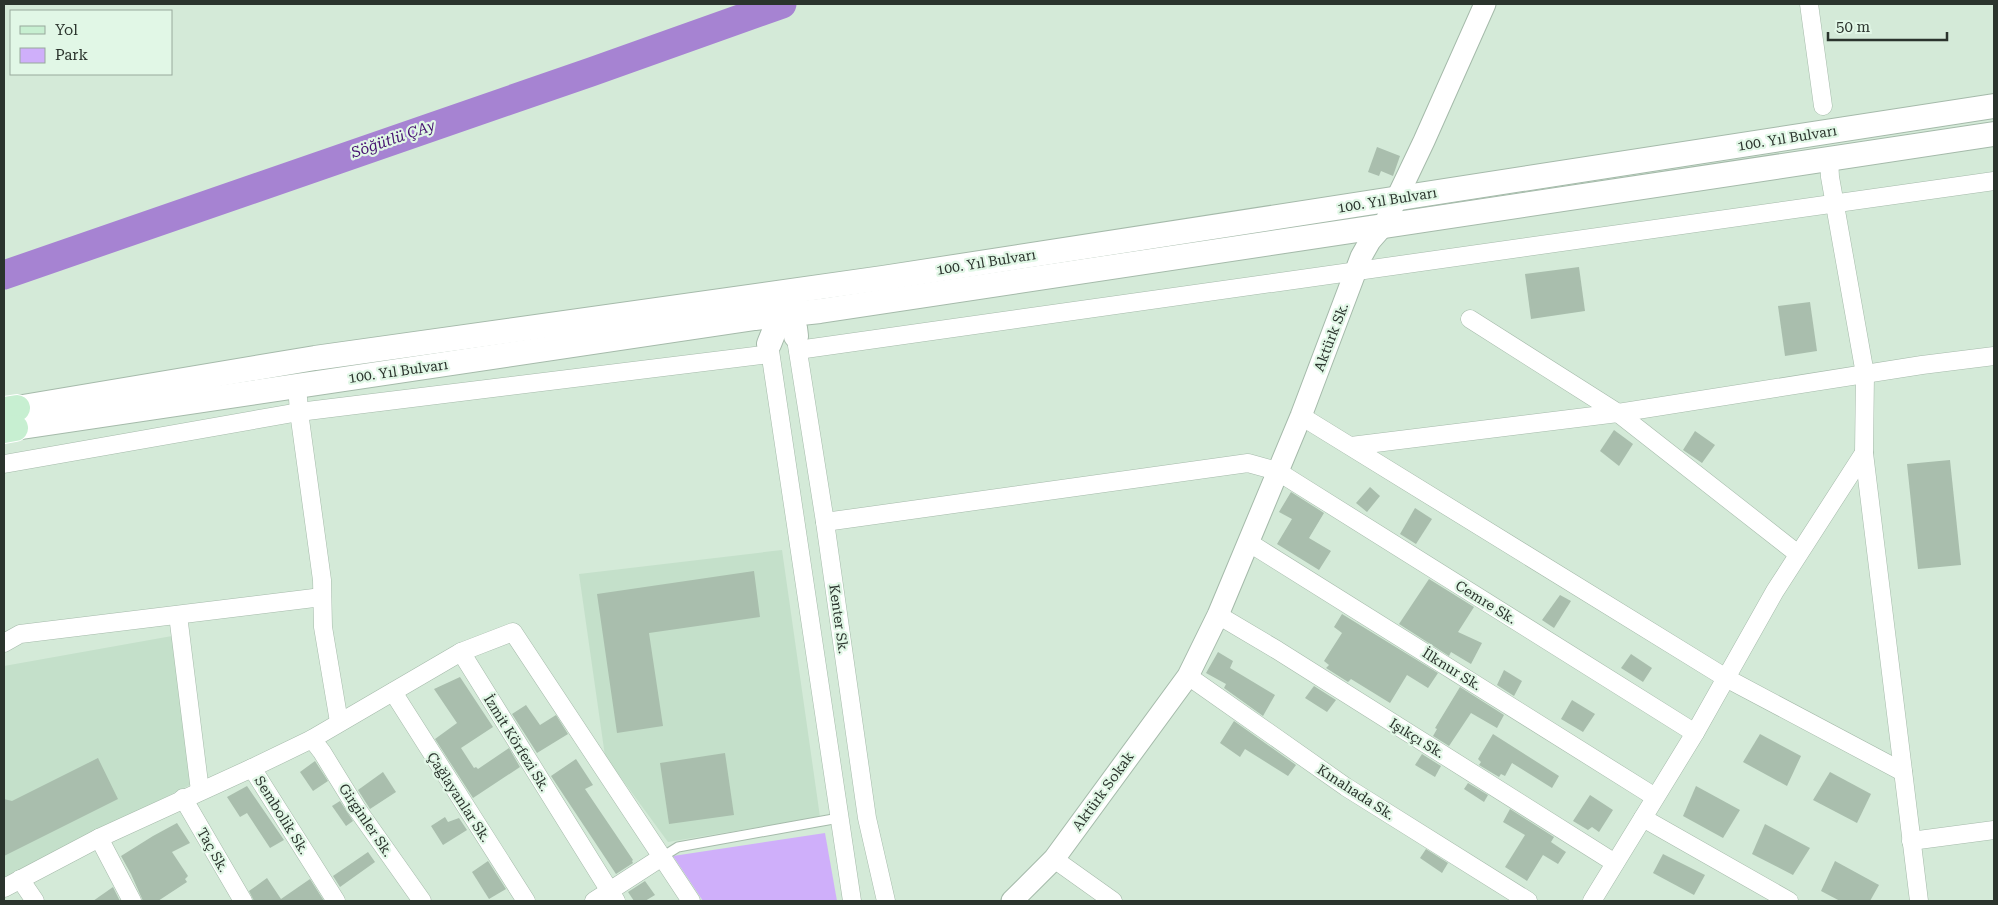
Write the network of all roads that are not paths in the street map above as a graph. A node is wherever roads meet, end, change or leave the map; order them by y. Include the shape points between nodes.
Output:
1 (1485, 4) edge
2 (1809, 4) edge
3 (1823, 106) dead end
4 (1994, 106) edge
5 (1994, 134) edge
6 (1829, 159) junction
7 (1994, 182) edge
8 (1396, 198) junction
9 (1835, 204) junction
10 (1384, 225) junction
11 (1356, 272) junction
12 (780, 303) junction
13 (1470, 319) dead end
14 (797, 343) junction
15 (770, 349) junction
16 (1994, 356) edge
17 (1865, 374) junction
18 (297, 386) junction
19 (299, 412) junction
20 (1618, 413) junction
21 (1300, 416) junction
22 (10, 419) edge
23 (1351, 446) junction
24 (1864, 453) junction
25 (4, 464) edge
26 (1277, 471) junction
27 (825, 522) junction
28 (1248, 542) junction
29 (1798, 554) junction
30 (322, 597) junction
31 (178, 615) junction
32 (1218, 616) junction
33 (4, 643) edge
34 (460, 652) junction
35 (1188, 676) junction
36 (1726, 678) junction
37 (393, 692) junction
38 (339, 722) junction
39 (1695, 733) junction
40 (312, 739) junction
41 (252, 768) junction
42 (1903, 772) junction
43 (200, 791) junction
44 (1656, 797) junction
45 (183, 798) junction
46 (840, 818) junction
47 (1643, 818) junction
48 (1994, 830) edge
49 (99, 838) junction
50 (1911, 841) junction
51 (662, 857) junction
52 (1054, 859) junction
53 (1615, 863) junction
54 (20, 879) junction
55 (4, 888) edge
56 (606, 898) edge
57 (35, 901) edge
58 (132, 901) edge
59 (243, 901) edge
60 (336, 901) edge
61 (422, 901) edge
62 (526, 901) edge
63 (692, 901) edge
64 (852, 901) edge
65 (886, 901) edge
66 (1012, 901) edge
67 (1113, 901) edge
68 (1528, 901) edge
69 (1592, 901) edge
70 (1789, 901) edge
71 (1919, 901) edge

1 - 8 street, Aktürk Sk.
2 - 3 street
4 - 8 main road, 100. Yıl Bulvarı
5 - 6 main road, 100. Yıl Bulvarı
6 - 9 street
6 - 10 main road, 100. Yıl Bulvarı
7 - 9 street
8 - 10 street, Aktürk Sk.
8 - 12 main road, 100. Yıl Bulvarı
9 - 11 street
9 - 17 street
10 - 11 street, Aktürk Sk. via 1370,241
10 - 12 main road, 100. Yıl Bulvarı via 820,311
11 - 14 street
11 - 21 street, Aktürk Sk.
12 - 14 main road via 794,328
12 - 15 main road
12 - 18 main road, 100. Yıl Bulvarı
12 - 22 main road, 100. Yıl Bulvarı via 314,358
13 - 20 street
14 - 27 street, Kenter Sk.
15 - 19 street
15 - 46 street, Kenter Sk.
16 - 17 street
17 - 20 street
17 - 24 street
18 - 19 street
18 - 22 main road, 100. Yıl Bulvarı
19 - 25 street
19 - 30 street
20 - 23 street
20 - 29 street
21 - 23 street
21 - 26 street, Aktürk Sk.
23 - 36 street
24 - 29 street
24 - 42 street
26 - 27 street, Cemre Sk. via 1248,463
26 - 28 street, Aktürk Sk.
26 - 39 street, Cemre Sk.
27 - 65 street, Kenter Sk. via 867,818
28 - 32 street, Aktürk Sk.
28 - 44 street, İlknur Sk.
29 - 36 street
30 - 31 street
30 - 38 street via 323,627
31 - 33 street via 20,634
31 - 43 street
32 - 35 street, Aktürk Sk.
32 - 53 street, Işıkçı Sk.
34 - 37 street
34 - 51 street via 512,632
34 - 56 street, İzmit Körfezi Sk.
35 - 52 street, Aktürk Sokak
35 - 68 street, Kınalıada Sk. via 1346,788
36 - 39 street
36 - 42 street
37 - 38 street
37 - 62 street, Çağlayanlar Sk.
38 - 40 street
39 - 44 street
40 - 41 street
40 - 61 street, Girginler Sk.
41 - 43 street, Sembolik Sk.
41 - 60 street, Sembolik Sk.
42 - 50 street
43 - 45 street, Sembolik Sk.
44 - 47 street
45 - 49 street, Sembolik Sk.
45 - 59 street, Taç Sk.
46 - 51 lane via 678,847
46 - 64 street, Kenter Sk.
47 - 53 street
47 - 70 street
48 - 50 street
49 - 54 street, Sembolik Sk.
49 - 58 street
50 - 71 street
51 - 56 street
51 - 63 street
52 - 66 street, Aktürk Sokak
52 - 67 street
53 - 69 street
54 - 55 street, Sembolik Sk.
54 - 57 street

